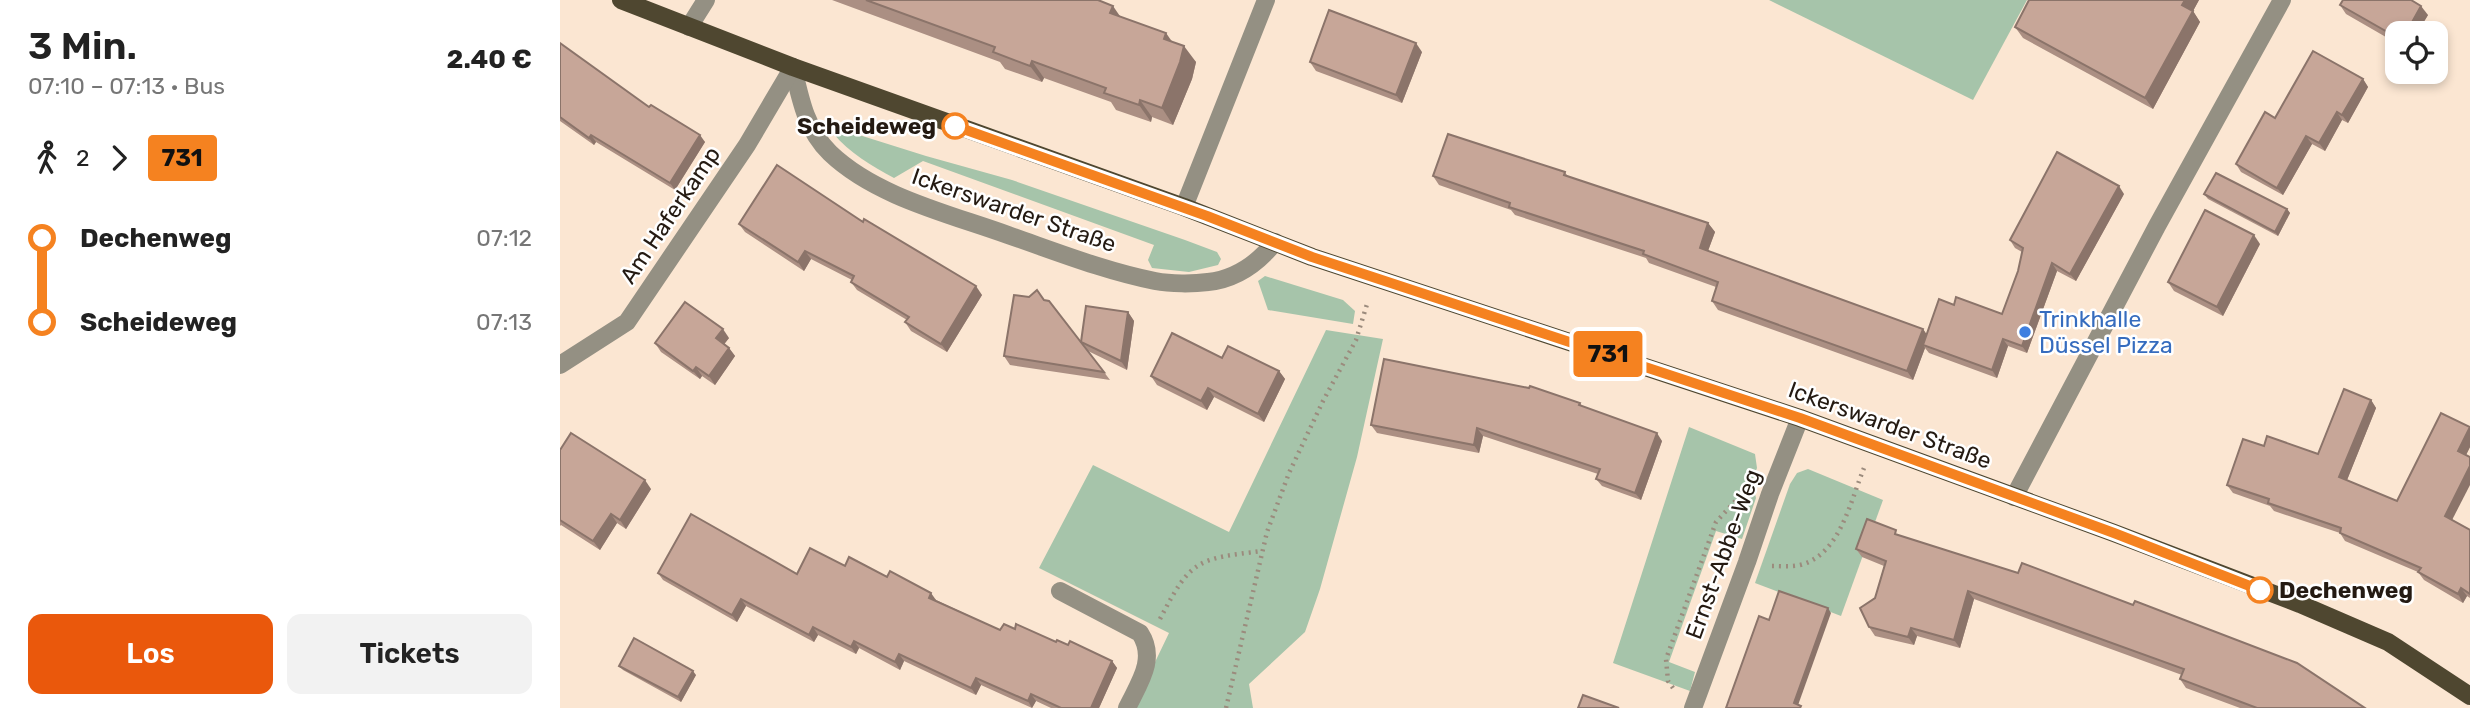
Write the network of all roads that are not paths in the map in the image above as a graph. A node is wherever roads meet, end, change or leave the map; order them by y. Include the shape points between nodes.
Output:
1 (621, 0) edge
2 (706, 0) edge
3 (1266, 0) edge
4 (2281, 0) edge
5 (689, 27) junction
6 (793, 67) junction
7 (1184, 207) junction
8 (1275, 242) junction
9 (560, 365) edge
10 (1800, 418) junction
11 (2014, 497) junction
12 (1060, 591) dead end
13 (2470, 696) edge
14 (1695, 703) edge
15 (1127, 708) edge

1 - 5 main road, Ickerswarder Straße
2 - 5 street
3 - 7 street
4 - 11 street
5 - 6 main road, Ickerswarder Straße
6 - 7 main road, Ickerswarder Straße
6 - 8 street, Ickerswarder Straße via 811,128 830,153 896,195 1106,269 1159,282 1229,277 1263,257
6 - 9 street, Am Haferkamp via 747,145 627,322
7 - 8 main road, Ickerswarder Straße
8 - 10 main road, Ickerswarder Straße
10 - 11 main road, Ickerswarder Straße
10 - 14 street, Ernst-Abbe-Weg
11 - 13 main road, Ickerswarder Straße via 2363,631 2388,642
12 - 15 street via 1143,638 1149,656

